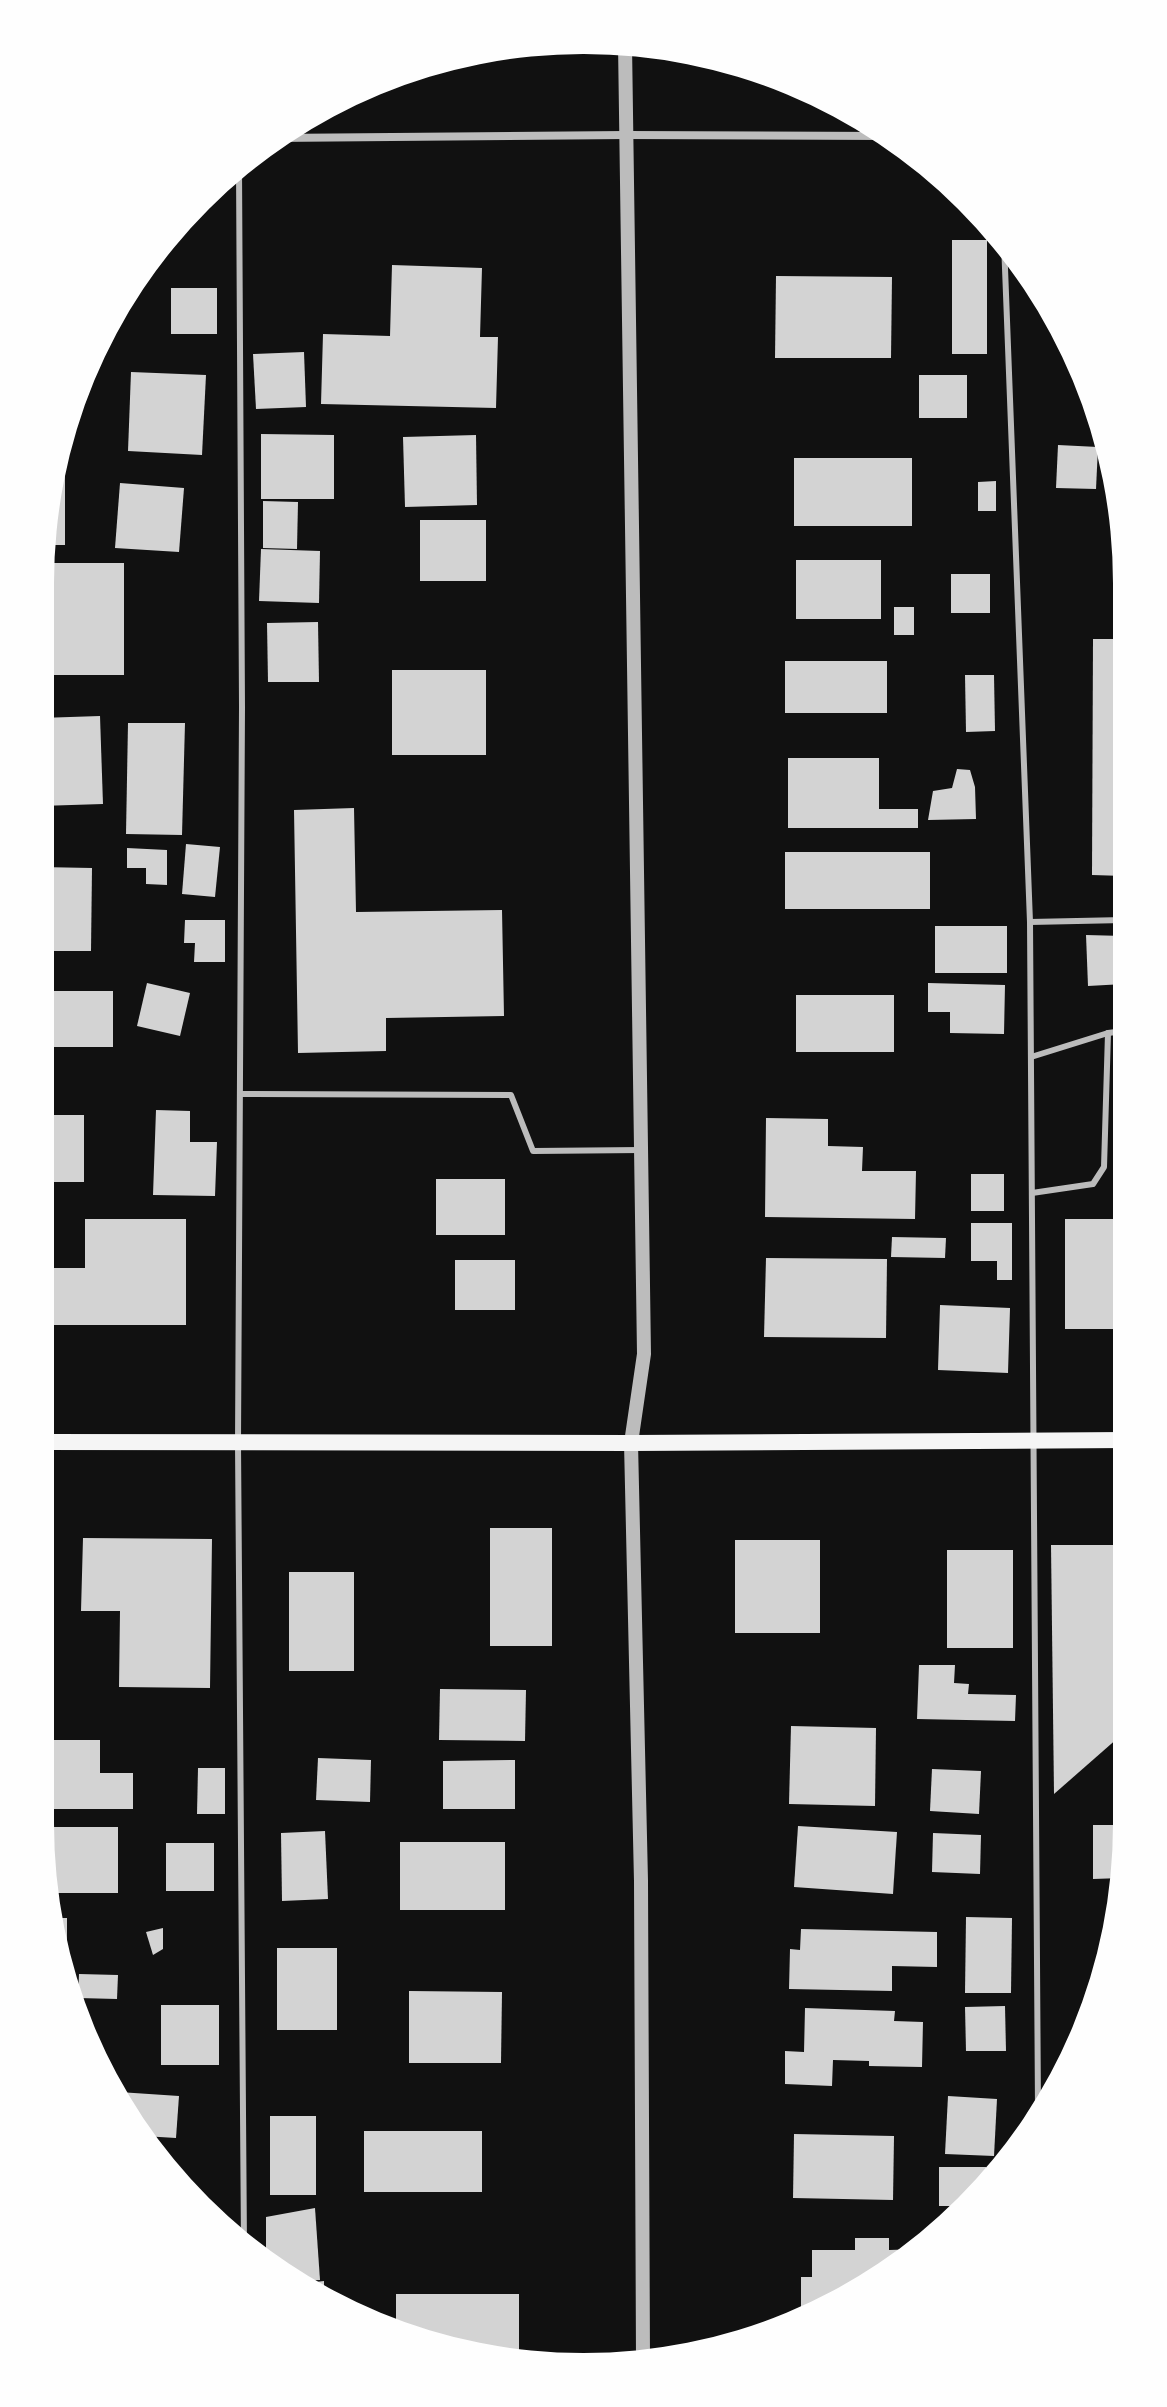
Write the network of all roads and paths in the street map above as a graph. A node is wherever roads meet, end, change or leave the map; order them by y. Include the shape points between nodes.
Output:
1 (625, 56) edge
2 (626, 135) junction
3 (866, 136) edge
4 (298, 138) edge
5 (239, 181) edge
6 (1005, 262) edge
7 (1113, 920) edge
8 (1030, 922) junction
9 (1113, 1032) edge
10 (1108, 1033) junction
11 (1031, 1057) junction
12 (240, 1094) junction
13 (641, 1150) junction
14 (1032, 1193) junction
15 (1113, 1440) edge
16 (1033, 1441) junction
17 (54, 1442) edge
18 (238, 1443) junction
19 (631, 1443) junction
20 (1038, 2095) edge
21 (244, 2230) edge
22 (643, 2349) edge

1 - 2 street
2 - 3 street
2 - 4 street
2 - 13 street
5 - 12 lane
6 - 8 lane
7 - 8 lane
8 - 11 lane
9 - 10 lane
10 - 11 lane
10 - 14 lane via 1104,1167 1093,1184
11 - 14 lane
12 - 13 lane via 511,1095 533,1151
12 - 18 lane
13 - 19 street via 644,1354
14 - 16 lane
15 - 16 main road
16 - 19 main road
16 - 20 lane
17 - 18 main road
18 - 19 main road
18 - 21 lane
19 - 22 street via 641,1896

